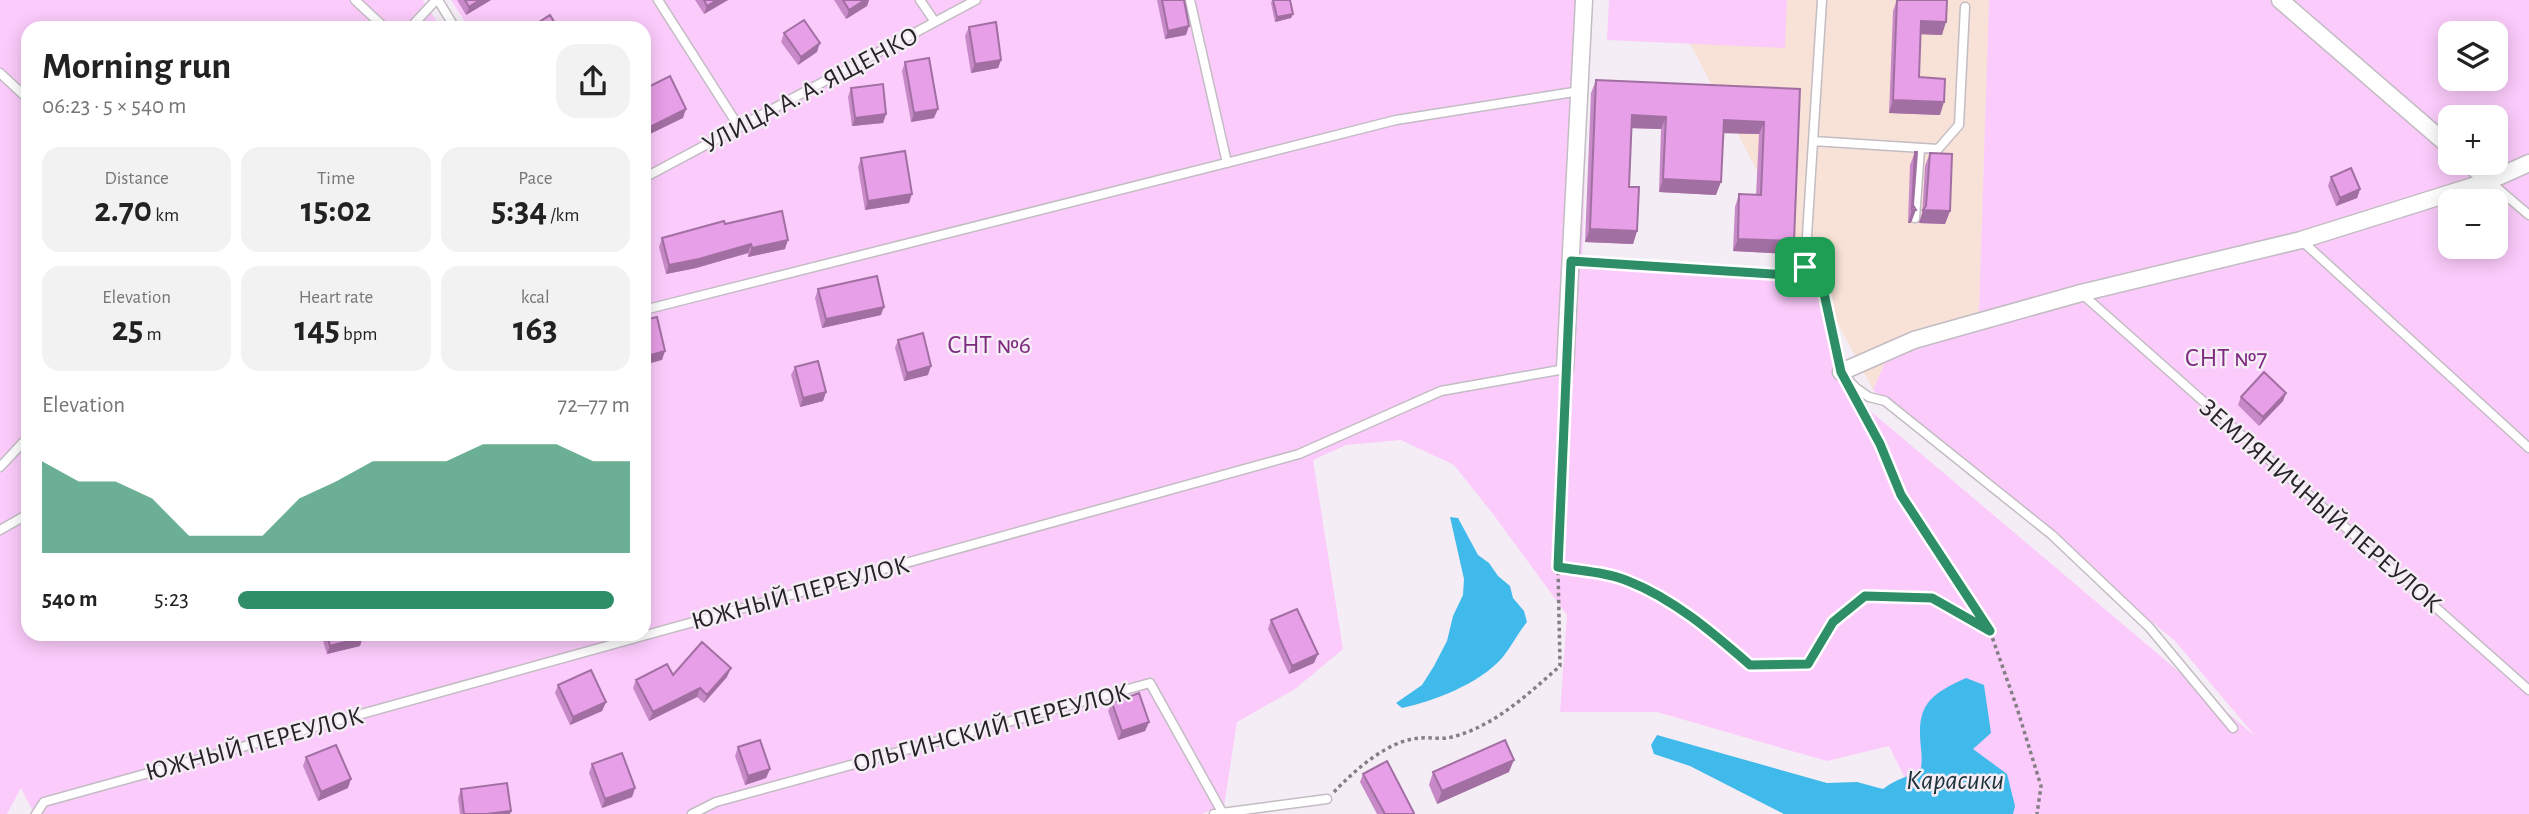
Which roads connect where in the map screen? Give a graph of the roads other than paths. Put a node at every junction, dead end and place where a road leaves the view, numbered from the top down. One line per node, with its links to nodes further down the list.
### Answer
1 (355, 0): 11 (lane)
2 (437, 0): 12 (lane); 13 (lane)
3 (658, 0): 18 (lane)
4 (920, 0): 14 (lane)
5 (976, 0): 14 (lane, УЛИЦА А. А. ЯЩЕНКО)
6 (1190, 0): 22 (lane)
7 (1584, 0): 16 (street)
8 (1822, 0): 20 (lane)
9 (2280, 0): 19 (street)
10 (1965, 7): 21 (lane)
11 (378, 21)
12 (417, 21)
13 (450, 21)
14 (935, 22): 18 (lane, УЛИЦА А. А. ЯЩЕНКО)
15 (0, 73): 17 (lane)
16 (1580, 91): 22 (lane); 30 (street)
17 (21, 92)
18 (739, 127): 24 (lane, УЛИЦА А. А. ЯЩЕНКО)
19 (2438, 137)
20 (1813, 141): 21 (lane); 31 (lane)
21 (1920, 149): 28 (lane)
22 (1227, 163): 33 (lane)
23 (2529, 163): 26 (street)
24 (651, 174)
25 (2482, 175): 26 (street)
26 (2489, 181): 27 (lane); 29 (street)
27 (2529, 215)
28 (1915, 218)
29 (2301, 240): 32 (street); 37 (lane)
30 (1571, 261): 31 (lane); 34 (street)
31 (1805, 267): 35 (lane)
32 (2081, 293): 35 (street); 43 (lane, ЗЕМЛЯНИЧНЫЙ ПЕРЕУЛОК)
33 (651, 308)
34 (1566, 369): 41 (lane, ЮЖНЫЙ ПЕРЕУЛОК)
35 (1841, 372): 44 (lane)
36 (21, 444): 38 (lane)
37 (2529, 448)
38 (0, 467)
39 (21, 518): 40 (lane)
40 (0, 530)
41 (651, 634)
42 (625, 641): 47 (lane, ЮЖНЫЙ ПЕРЕУЛОК)
43 (2529, 690)
44 (2233, 728)
45 (1326, 799): 46 (lane)
46 (1218, 813): 48 (lane, ОЛЬГИНСКИЙ ПЕРЕУЛОК)
47 (36, 814)
48 (692, 814)

